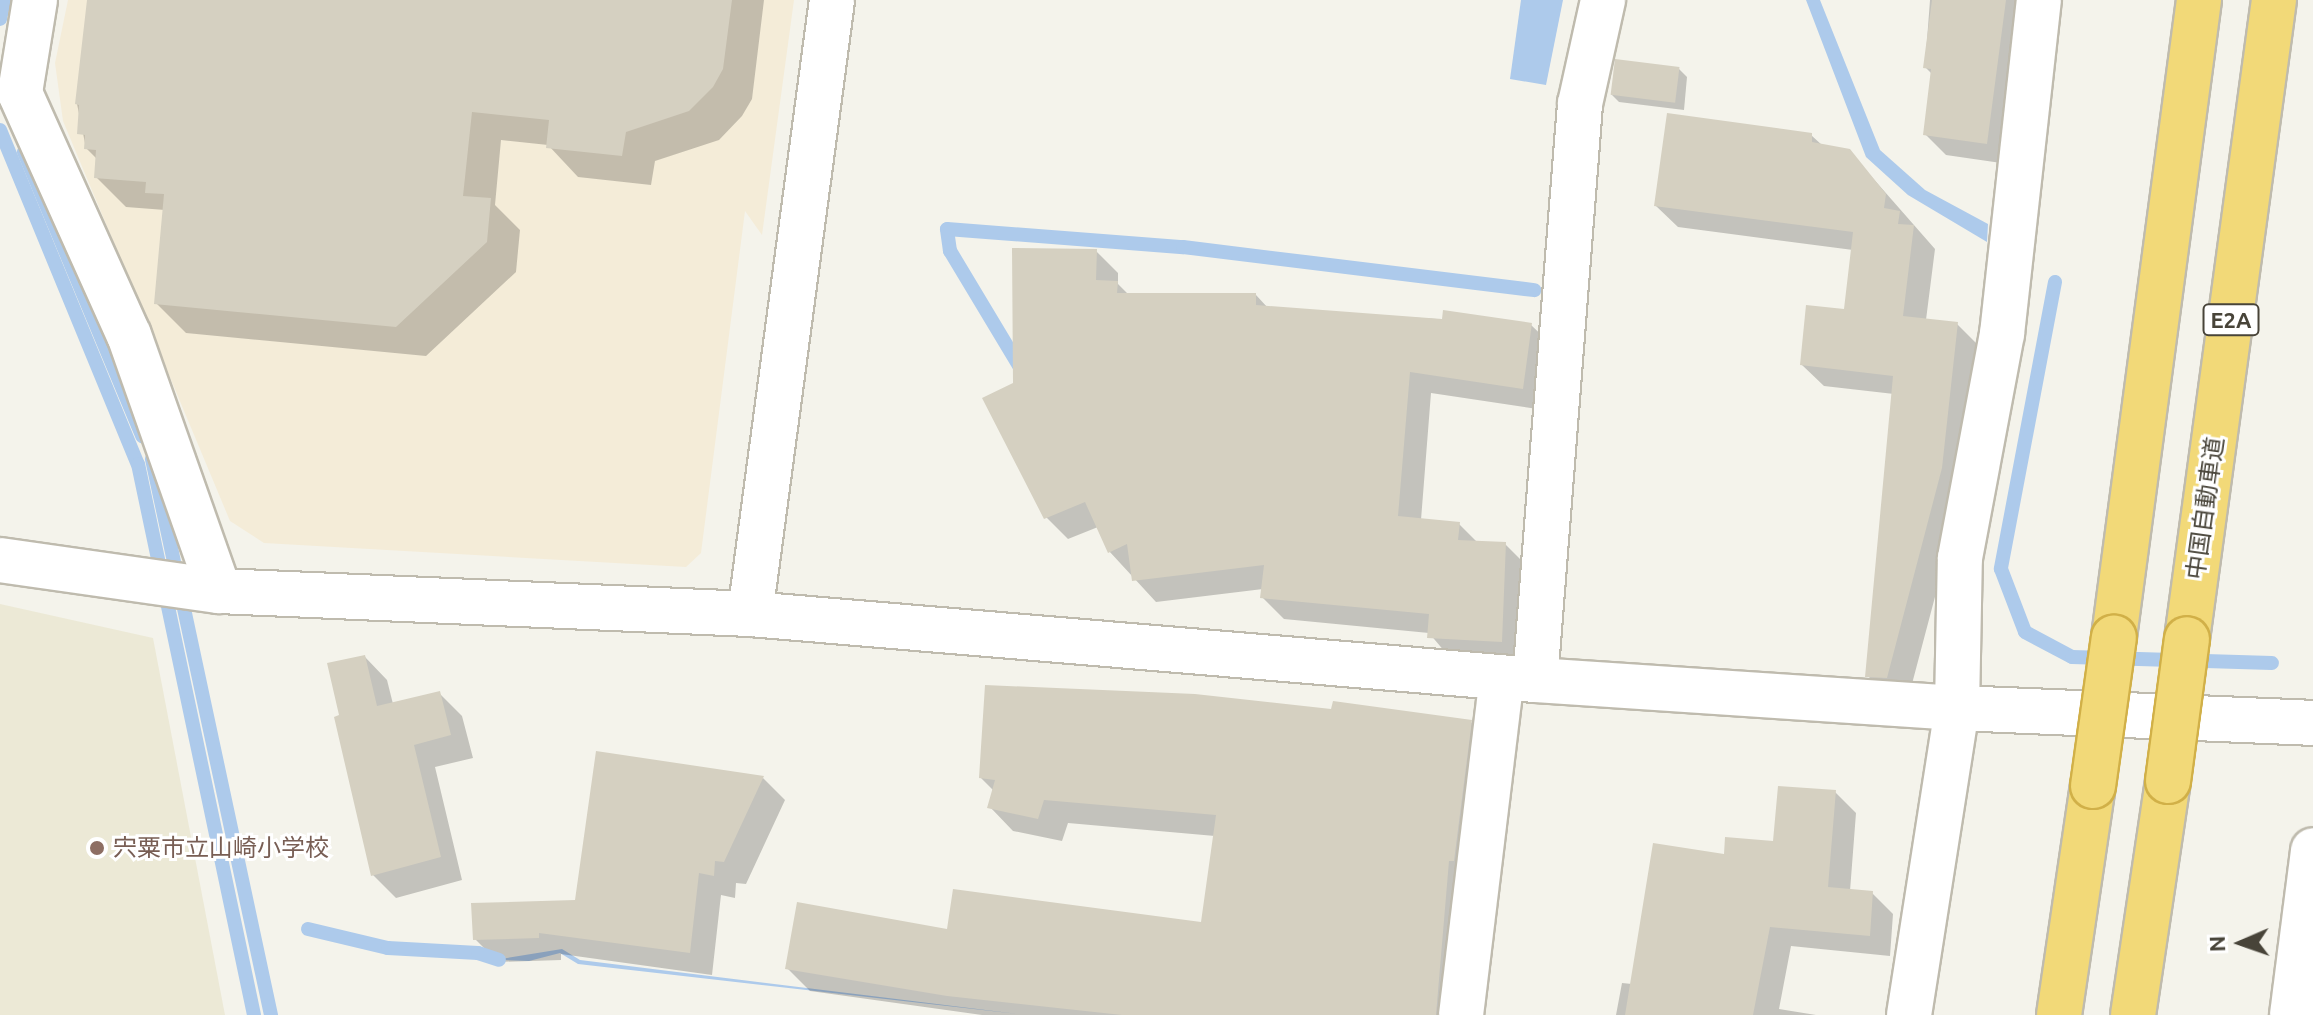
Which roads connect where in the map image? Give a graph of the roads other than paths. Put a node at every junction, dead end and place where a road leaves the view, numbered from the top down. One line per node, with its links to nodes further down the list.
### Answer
1 (35, 0): 8 (street)
2 (832, 0): 9 (street)
3 (1603, 0): 10 (street)
4 (2039, 0): 11 (street)
5 (2199, 0): 16 (highway, bridge)
6 (2274, 0): 17 (highway, 中国自動車道 / E2A, bridge)
7 (0, 560): 8 (street)
8 (219, 591): 9 (street)
9 (750, 614): 10 (street)
10 (1519, 679): 11 (street); 14 (street)
11 (1957, 708): 12 (street); 15 (street)
12 (2313, 723)
13 (2313, 850): 18 (street)
14 (1461, 1015)
15 (1909, 1015)
16 (2059, 1015)
17 (2133, 1015)
18 (2292, 1015)

